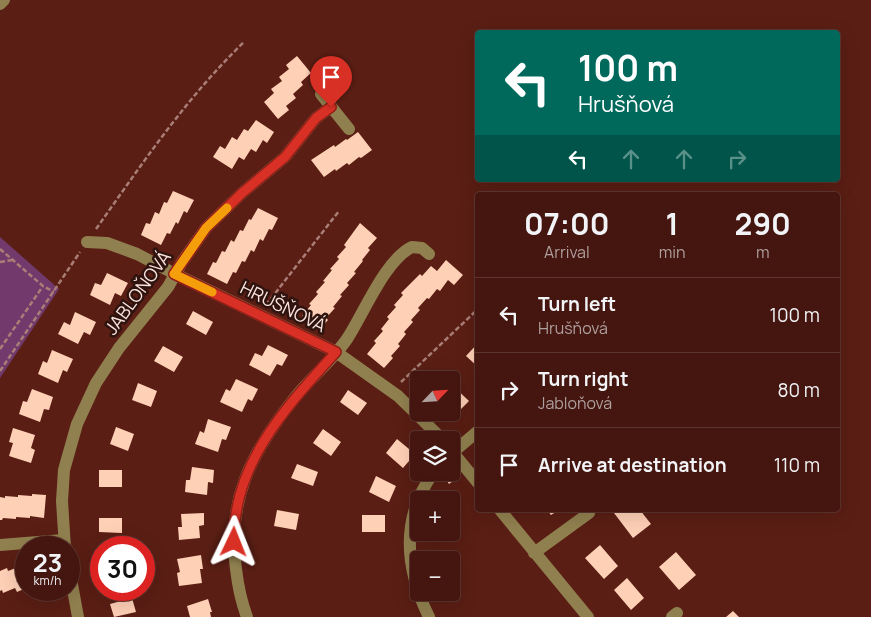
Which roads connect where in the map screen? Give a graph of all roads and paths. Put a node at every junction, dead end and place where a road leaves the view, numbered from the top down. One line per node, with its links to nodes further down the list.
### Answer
1 (4, 0): 2 (street)
2 (0, 4)
3 (244, 42): 8 (path)
4 (321, 94): 5 (street)
5 (331, 107): 6 (street); 13 (street, JABLOŇOVÁ)
6 (349, 129)
7 (339, 211): 17 (path)
8 (86, 242): 13 (street, HRUŠŇOVÁ); 15 (path)
9 (0, 249): 11 (path)
10 (429, 254): 19 (street)
11 (13, 260): 12 (path); 14 (path)
12 (0, 262)
13 (174, 274): 17 (street, HRUŠŇOVÁ); 30 (street, JABLOŇOVÁ)
14 (42, 286): 15 (path); 18 (path)
15 (54, 292): 20 (path)
16 (475, 312): 21 (path)
17 (258, 314): 19 (street, HRUŠŇOVÁ)
18 (0, 349)
19 (336, 352): 21 (street, HRUŠŇOVÁ); 36 (street)
20 (0, 372)
21 (392, 391): 22 (street, HRUŠŇOVÁ)
22 (434, 431)
23 (475, 433): 24 (street)
24 (460, 446)
25 (460, 462): 26 (street)
26 (475, 479)
27 (429, 481): 37 (street)
28 (502, 512): 33 (street)
29 (589, 513): 33 (street)
30 (64, 536)
31 (0, 545): 32 (street)
32 (15, 545)
33 (534, 553): 38 (street)
34 (75, 601): 35 (street)
35 (78, 617)
36 (247, 617)
37 (429, 617)
38 (588, 617)

